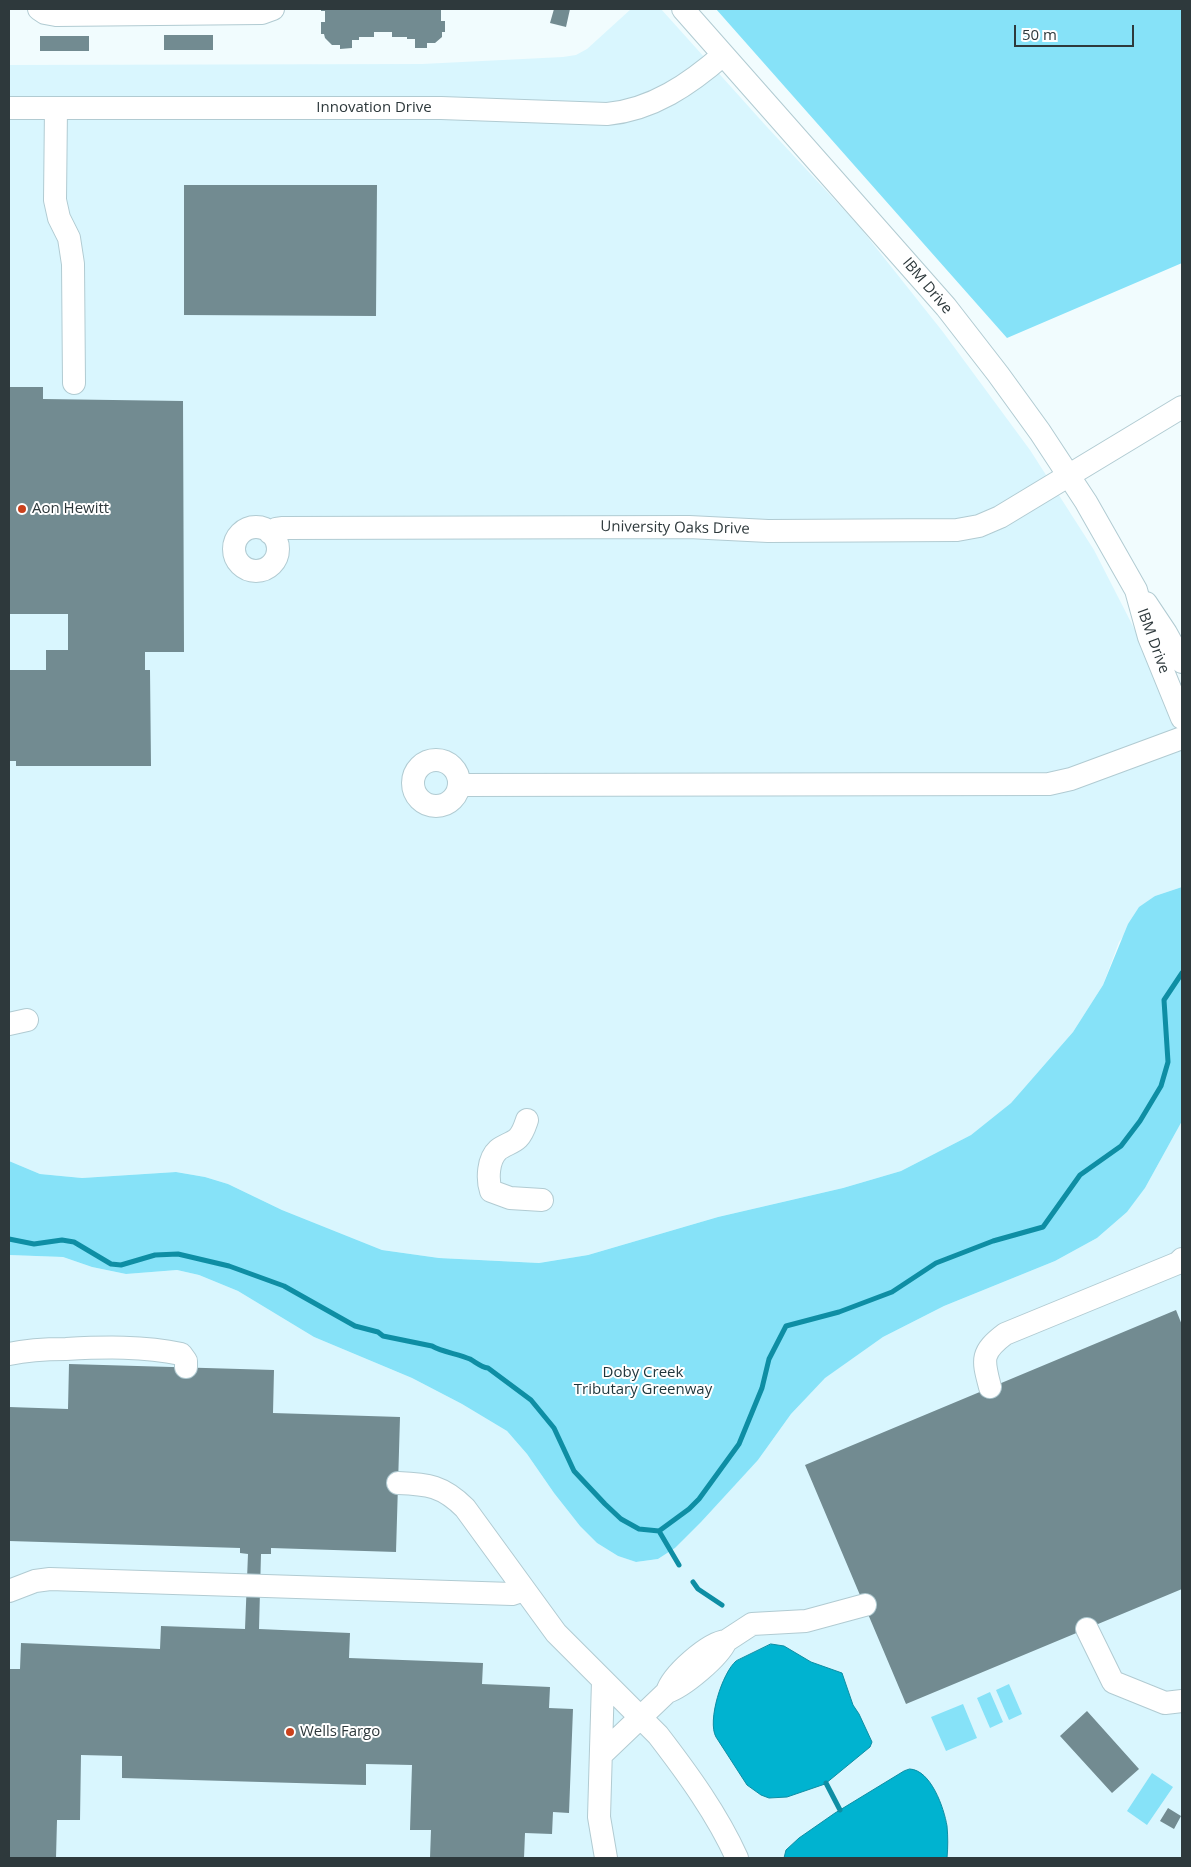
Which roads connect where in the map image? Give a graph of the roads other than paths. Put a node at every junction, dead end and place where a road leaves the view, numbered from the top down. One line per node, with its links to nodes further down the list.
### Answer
1 (39, 9): 2 (street)
2 (273, 9)
3 (683, 9): 4 (street, IBM Drive)
4 (723, 55): 6 (street, Innovation Drive); 9 (street, IBM Drive)
5 (9, 108): 6 (street, Innovation Drive)
6 (56, 108): 7 (street)
7 (74, 383)
8 (1182, 406): 9 (street, University Oaks Drive)
9 (1068, 476): 10 (street, University Oaks Drive); 11 (street, IBM Drive)
10 (270, 533)
11 (1136, 590): 12 (street, IBM Drive); 13 (street, IBM Drive)
12 (1182, 662)
13 (1182, 718)
14 (1182, 738): 15 (street)
15 (459, 785)
16 (527, 1120): 17 (street)
17 (542, 1200)
18 (1182, 1259): 21 (street)
19 (9, 1354): 20 (street)
20 (186, 1367)
21 (990, 1387)
22 (398, 1483): 23 (street)
23 (524, 1590): 24 (street); 27 (street)
24 (9, 1591)
25 (865, 1606): 29 (street)
26 (1087, 1629): 28 (street)
27 (603, 1681): 29 (street); 30 (street)
28 (1182, 1701)
29 (640, 1718): 30 (street); 32 (street)
30 (601, 1755): 31 (street)
31 (606, 1858)
32 (737, 1858)

